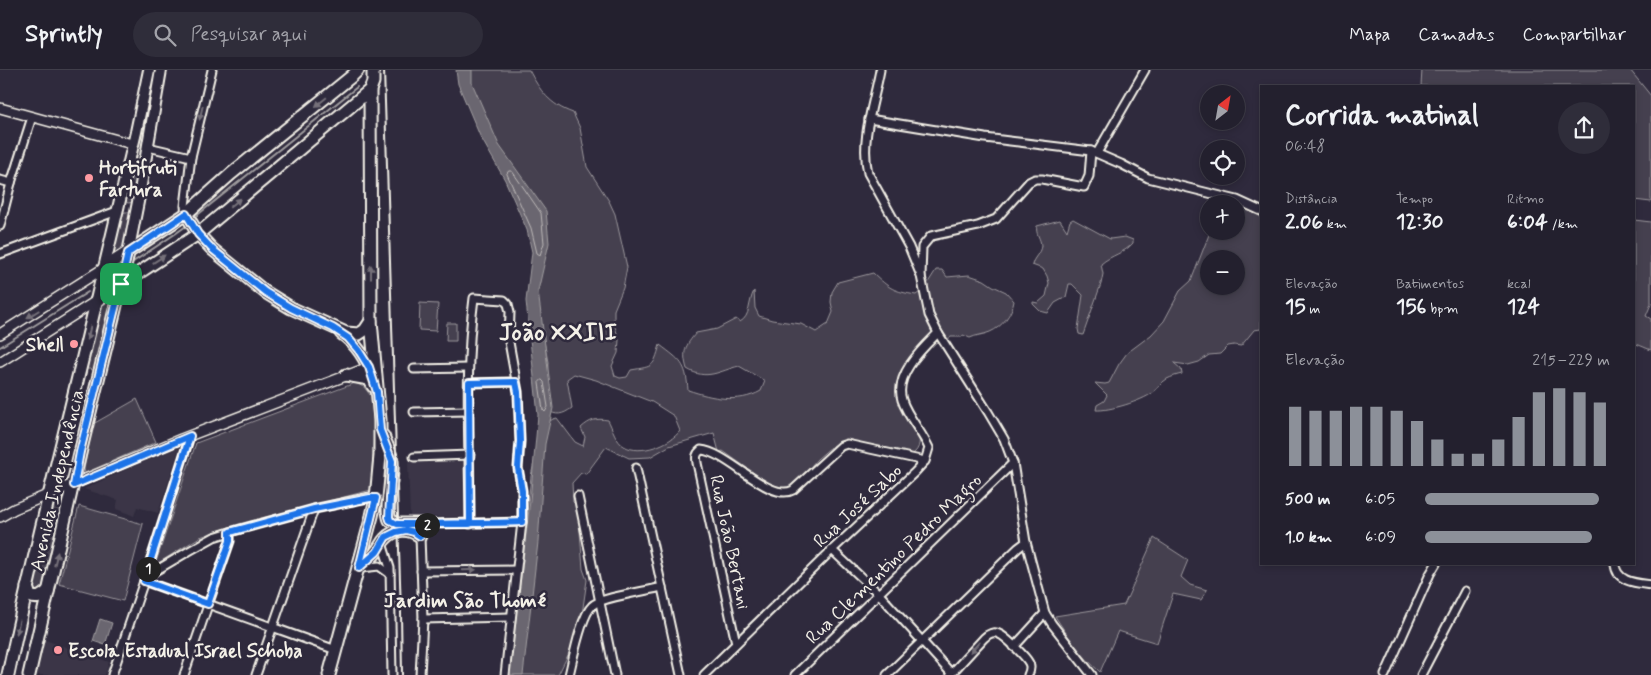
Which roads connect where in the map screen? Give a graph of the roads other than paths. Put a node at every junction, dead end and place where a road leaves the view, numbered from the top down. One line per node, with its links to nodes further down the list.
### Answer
1 (148, 70): 12 (main road, Avenida Independência)
2 (161, 70): 11 (main road, Avenida Independência)
3 (212, 70): 16 (street, one-way to 16)
4 (880, 70): 10 (street)
5 (1145, 70): 15 (street)
6 (355, 73): 7 (main road); 22 (main road, one-way to 22)
7 (372, 79): 28 (main road, one-way to 7); 35 (main road, one-way to 7)
8 (0, 108): 9 (street)
9 (32, 117): 13 (street); 18 (street)
10 (869, 118): 15 (street); 32 (street)
11 (151, 125): 12 (main road); 14 (main road, Avenida Independência)
12 (136, 132): 13 (main road, Avenida Independência)
13 (132, 144): 20 (main road, Avenida Independência)
14 (148, 147): 16 (street); 21 (main road, Avenida Independência)
15 (1094, 152): 24 (street); 32 (street)
16 (191, 157): 19 (street)
17 (0, 180): 18 (street)
18 (11, 183): 27 (street)
19 (186, 196): 22 (street); 26 (street)
20 (120, 200): 21 (main road); 23 (main road, Avenida Independência)
21 (138, 202): 25 (main road, Avenida Independência)
22 (198, 203): 26 (main road)
23 (118, 211): 25 (main road); 30 (street); 31 (main road, Avenida Independência)
24 (1260, 211)
25 (136, 214): 29 (main road, Avenida Independência)
26 (186, 214): 28 (main road); 29 (main road)
27 (0, 226)
28 (198, 234): 33 (main road, one-way to 28); 36 (main road)
29 (128, 253): 31 (main road); 33 (main road, Avenida Independência)
30 (0, 254)
31 (104, 268): 34 (main road, Avenida Independência); 37 (street, one-way to 37)
32 (921, 276): 38 (street)
33 (121, 284): 34 (main road); 49 (main road, Avenida Independência)
34 (96, 301): 40 (street); 44 (main road, Avenida Independência, one-way to 44)
35 (371, 321): 36 (main road); 43 (main road)
36 (333, 328): 39 (main road)
37 (0, 334)
38 (938, 334): 58 (street, Rua José Sabo); 59 (street)
39 (359, 351): 43 (main road); 45 (street)
40 (0, 362)
41 (468, 368): 42 (street); 46 (street); 47 (street)
42 (414, 369)
43 (373, 371): 45 (street); 48 (main road)
44 (80, 373): 49 (main road); 57 (main road, Avenida Independência)
45 (346, 375): 48 (main road); 53 (street)
46 (516, 382): 47 (street); 67 (street)
47 (469, 383): 50 (street)
48 (377, 392): 52 (main road)
49 (92, 402): 54 (main road, Avenida Independência)
50 (469, 411): 51 (street); 55 (street)
51 (414, 412)
52 (380, 430): 64 (main road); 68 (main road)
53 (190, 436): 61 (street); 81 (street)
54 (80, 452): 57 (main road); 61 (main road, Avenida Independência)
55 (470, 455): 56 (street); 69 (street)
56 (414, 457)
57 (58, 458): 62 (main road, Avenida Independência)
58 (925, 461): 74 (street, Rua José Sabo); 97 (street, Rua João Bertani)
59 (1013, 463): 72 (street); 87 (street, Rua Clementino Pedro Magro)
60 (636, 468): 84 (street)
61 (74, 485): 62 (street); 85 (main road, Avenida Independência, one-way to 61)
62 (48, 495): 66 (street); 83 (main road, Avenida Independência)
63 (578, 496): 88 (street)
64 (376, 498): 65 (street); 77 (main road)
65 (314, 509): 70 (street); 95 (street)
66 (0, 517)
67 (522, 522): 69 (street); 78 (street)
68 (428, 524): 69 (street); 71 (street)
69 (470, 524)
70 (230, 532): 81 (street); 89 (street)
71 (420, 536): 73 (main road); 79 (street)
72 (1026, 542): 91 (street); 96 (street)
73 (382, 543): 77 (main road); 80 (street)
74 (832, 550): 87 (street); 97 (street, Rua José Sabo)
75 (1435, 565): 118 (street)
76 (1615, 565): 82 (street)
77 (359, 568): 80 (street); 99 (main road)
78 (516, 570): 79 (street, one-way to 78); 93 (street)
79 (421, 571): 94 (street)
80 (390, 574): 107 (street)
81 (145, 579): 89 (street); 103 (street)
82 (1651, 586)
83 (27, 587): 85 (main road); 90 (main road, Avenida Independência)
84 (662, 588): 88 (street); 112 (street)
85 (48, 591): 92 (main road, Avenida Independência)
86 (1465, 591): 119 (street)
87 (880, 594): 96 (street); 114 (street, Rua Clementino Pedro Magro)
88 (599, 602): 110 (street); 111 (street)
89 (208, 604): 95 (street); 104 (street)
90 (22, 607): 92 (main road); 101 (main road, Avenida Independência, one-way to 101)
91 (1045, 612): 98 (street); 117 (street)
92 (43, 614): 102 (main road, Avenida Independência)
93 (511, 617): 94 (street); 109 (street)
94 (423, 619): 108 (street)
95 (272, 628): 99 (street); 105 (street)
96 (922, 641): 100 (street); 115 (street)
97 (736, 643): 113 (street, Rua José Sabo)
98 (1014, 647): 100 (street, one-way to 100); 116 (street)
99 (336, 650): 106 (main road)
100 (950, 674)
101 (8, 675)
102 (29, 675)
103 (112, 675)
104 (184, 675)
105 (256, 675)
106 (329, 675)
107 (392, 675)
108 (420, 675)
109 (505, 675)
110 (569, 675)
111 (615, 675)
112 (681, 675)
113 (704, 675)
114 (796, 675)
115 (887, 675)
116 (1028, 675)
117 (1092, 675)
118 (1385, 675)
119 (1421, 675)

